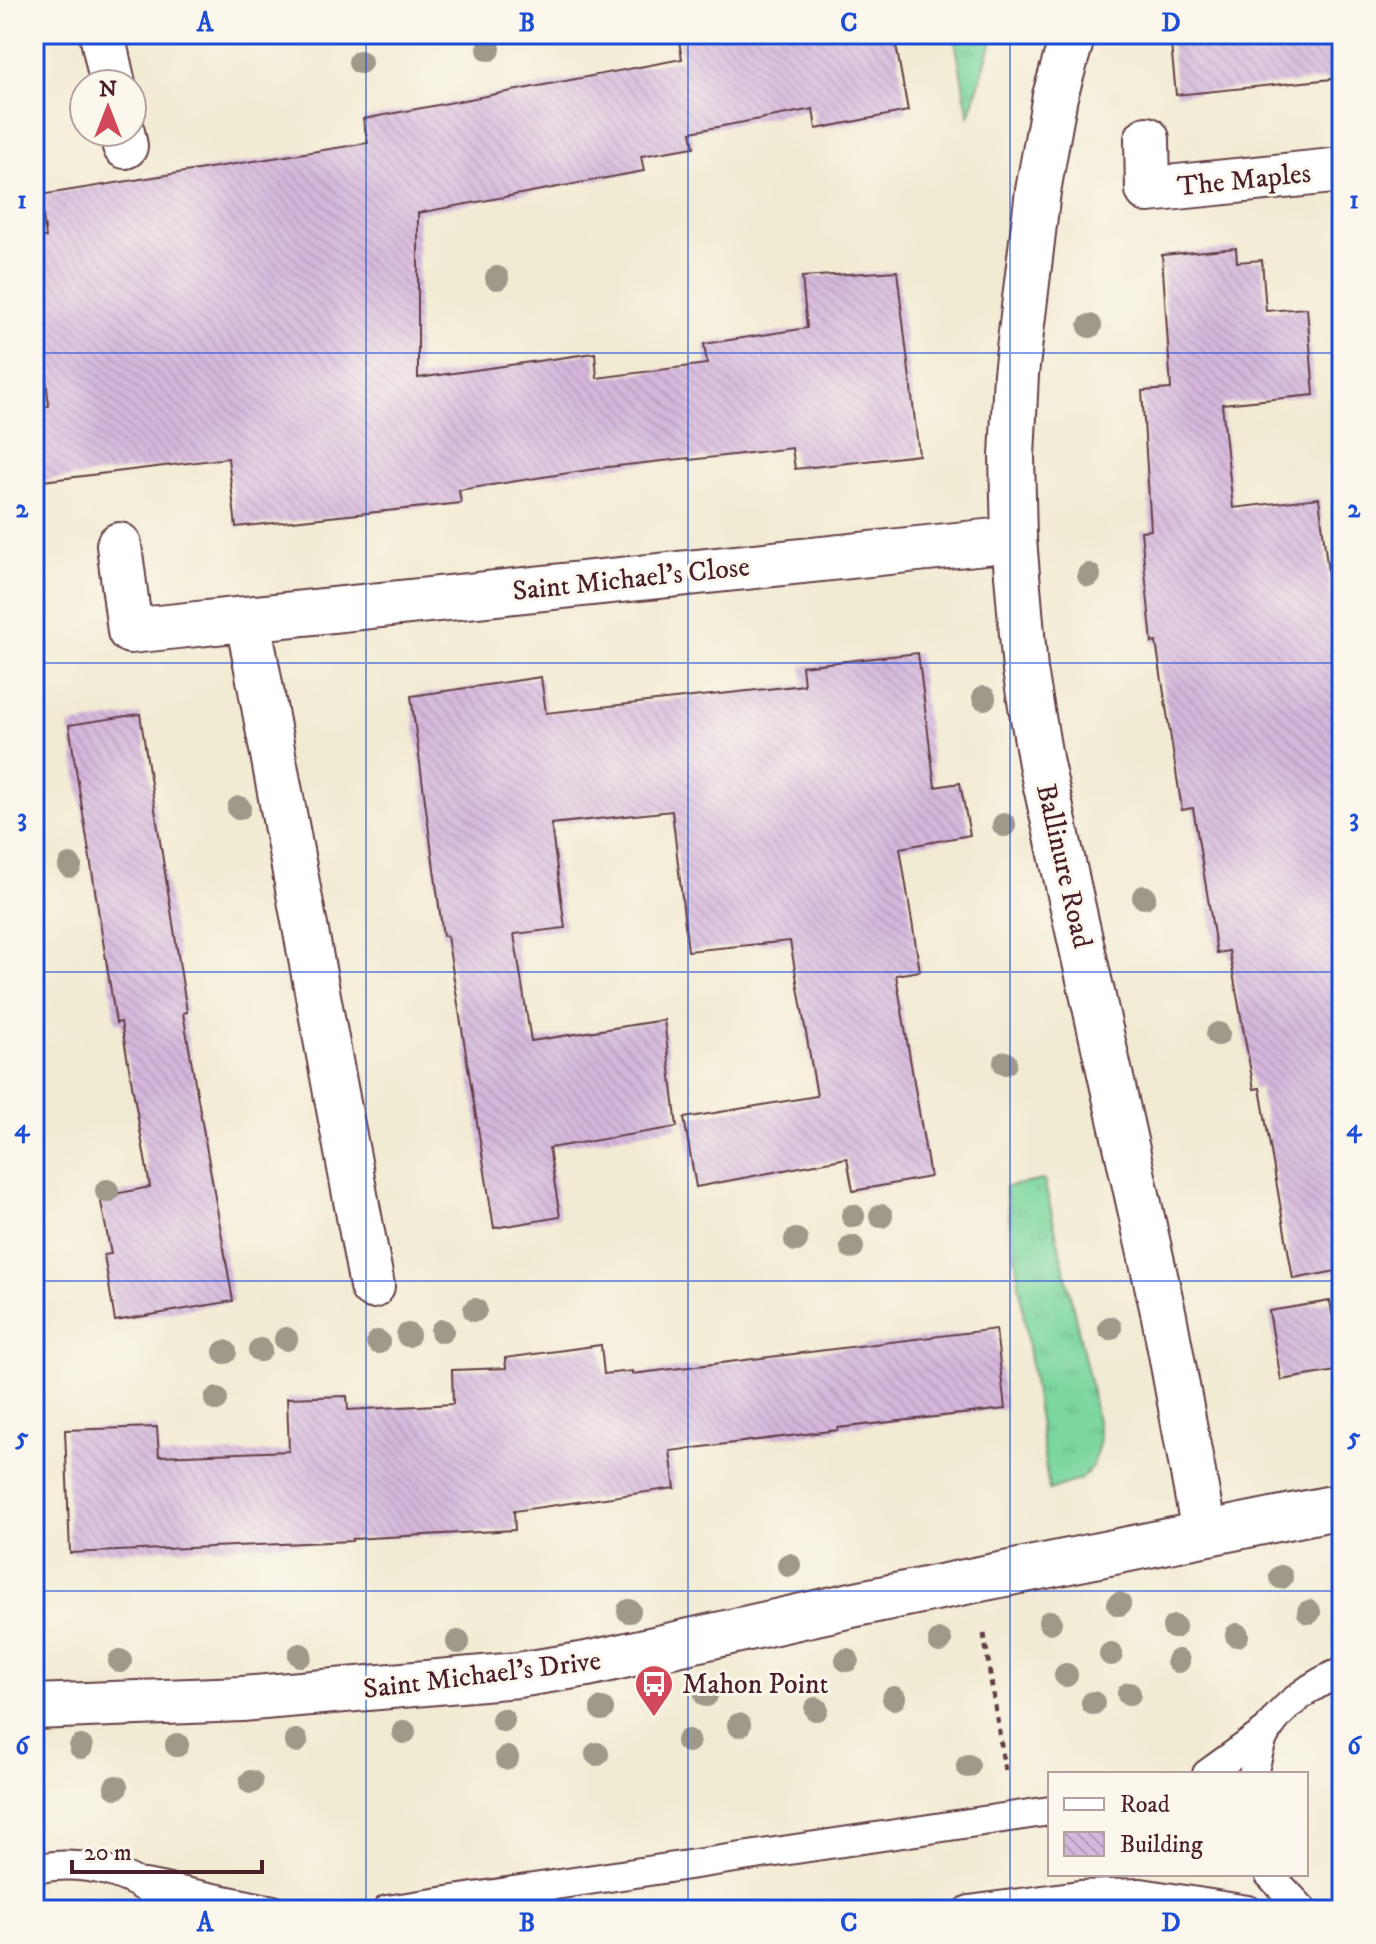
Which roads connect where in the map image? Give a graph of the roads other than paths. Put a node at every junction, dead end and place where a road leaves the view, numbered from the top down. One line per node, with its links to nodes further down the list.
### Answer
1 (102, 34): 3 (street)
2 (1073, 34): 6 (street, Ballinure Road)
3 (109, 68)
4 (1147, 139): 5 (street, The Maples)
5 (1342, 170)
6 (1014, 539): 8 (street, Saint Michael's Close); 11 (street, Ballinure Road)
7 (119, 545): 8 (street, Saint Michael's Close)
8 (248, 620): 9 (street)
9 (372, 1286)
10 (1342, 1506): 11 (street)
11 (1204, 1532): 13 (street, Saint Michael's Drive)
12 (1342, 1672): 14 (lane)
13 (34, 1707)
14 (1265, 1732): 15 (lane); 16 (lane)
15 (1210, 1772)
16 (1254, 1772)
17 (1048, 1811): 23 (lane)
18 (34, 1869): 20 (lane)
19 (1271, 1876): 26 (lane)
20 (137, 1883): 21 (lane); 22 (lane)
21 (170, 1910)
22 (273, 1910)
23 (387, 1910)
24 (969, 1910): 25 (lane)
25 (1248, 1910)
26 (1303, 1910)

